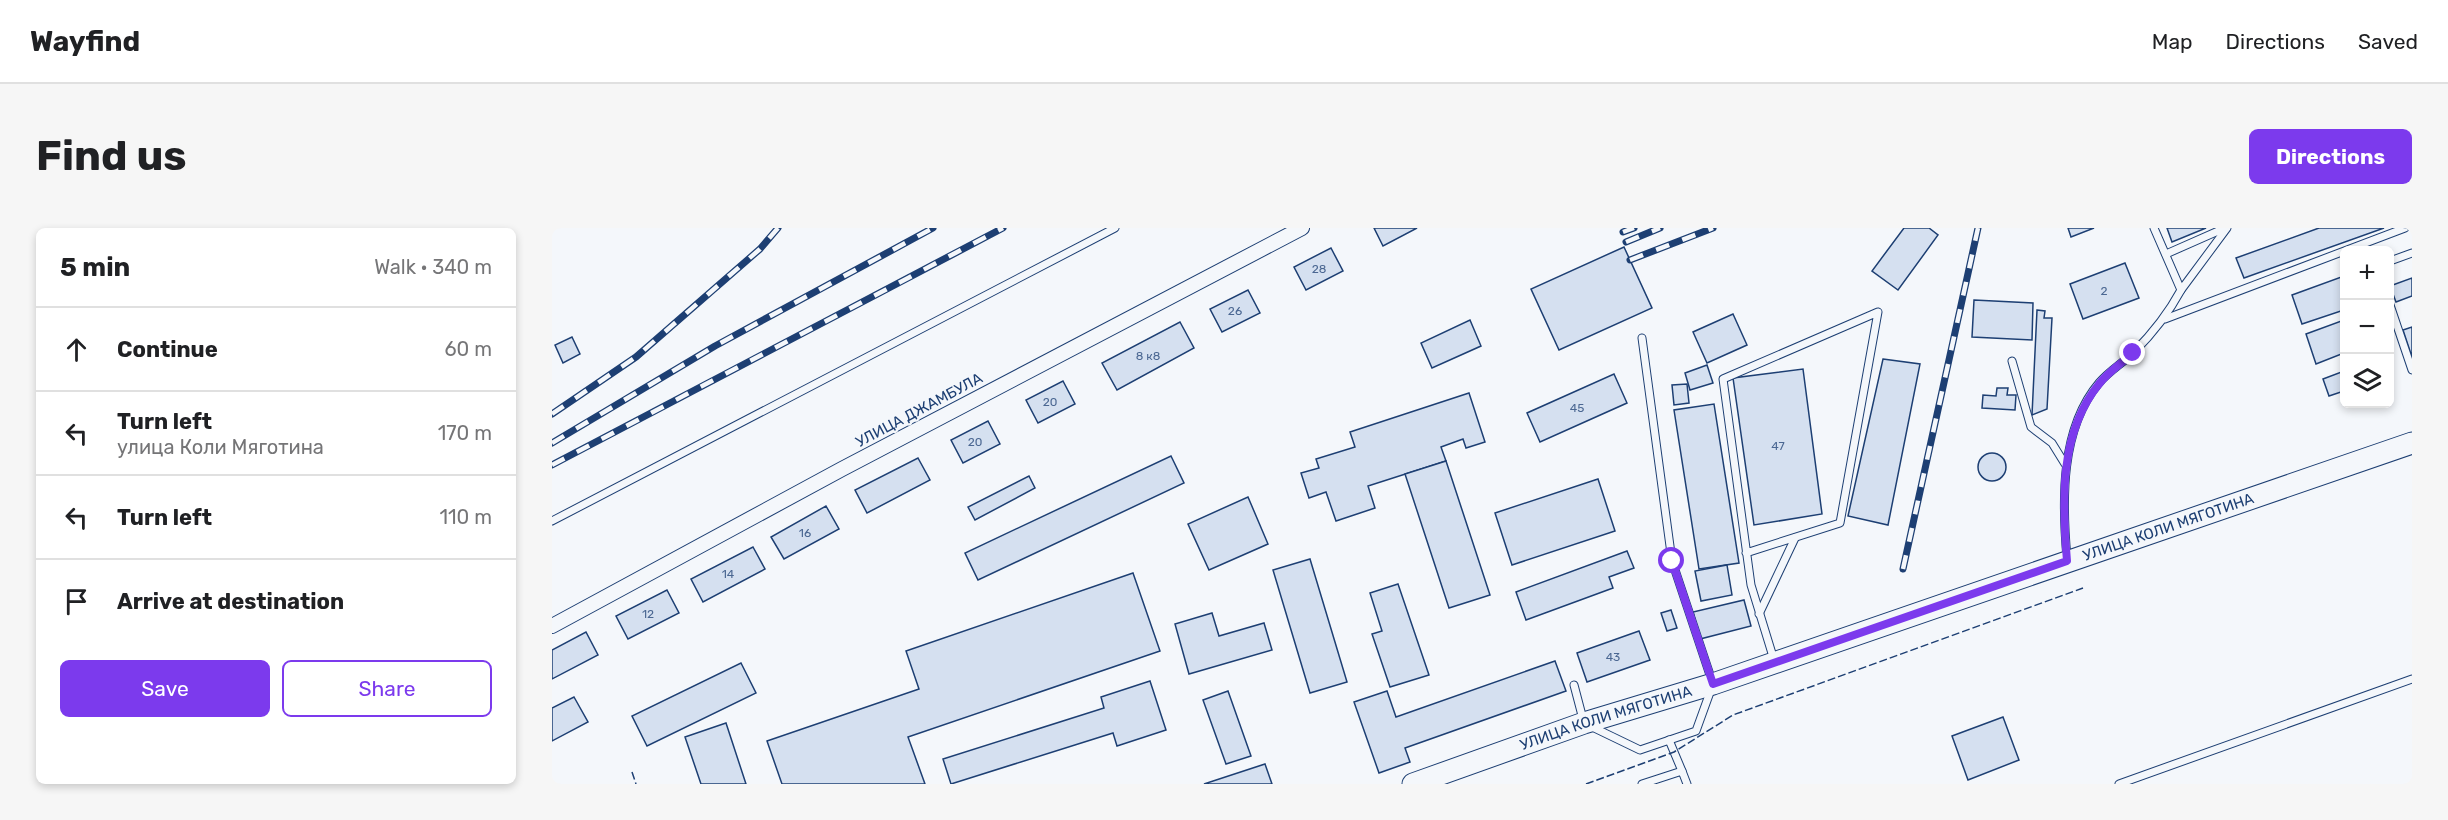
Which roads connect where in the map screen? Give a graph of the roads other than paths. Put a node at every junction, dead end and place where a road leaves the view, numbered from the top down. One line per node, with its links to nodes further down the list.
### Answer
1 (1115, 228): 20 (lane)
2 (1302, 228): 25 (street, УЛИЦА ДЖАМБУЛА)
3 (2154, 228): 10 (lane)
4 (2226, 228): 6 (lane); 12 (lane)
5 (2405, 228): 7 (lane)
6 (2213, 230): 10 (lane)
7 (2357, 246)
8 (2340, 253): 14 (lane)
9 (2412, 253): 11 (lane)
10 (2166, 254): 12 (lane)
11 (2394, 260)
12 (2181, 291): 14 (lane)
13 (2394, 317): 17 (lane)
14 (2165, 319): 19 (lane)
15 (1642, 338): 28 (lane)
16 (2012, 361): 19 (lane)
17 (2412, 370)
18 (2412, 443): 23 (main road, УЛИЦА КОЛИ МЯГОТИНА)
19 (2065, 464): 23 (lane)
20 (552, 521)
21 (1795, 538): 22 (lane); 22 (lane); 24 (lane)
22 (1746, 553): 24 (lane)
23 (2067, 561): 26 (main road, УЛИЦА КОЛИ МЯГОТИНА)
24 (1759, 614): 26 (lane)
25 (552, 626)
26 (1774, 663): 28 (main road, УЛИЦА КОЛИ МЯГОТИНА)
27 (2412, 679): 36 (lane)
28 (1713, 684): 30 (main road, УЛИЦА КОЛИ МЯГОТИНА); 31 (lane)
29 (1574, 686): 30 (lane)
30 (1584, 723): 31 (lane); 33 (main road, УЛИЦА КОЛИ МЯГОТИНА)
31 (1669, 740): 32 (lane)
32 (1682, 771): 34 (lane); 35 (lane)
33 (1413, 784)
34 (1642, 784)
35 (1687, 784)
36 (2119, 784)

